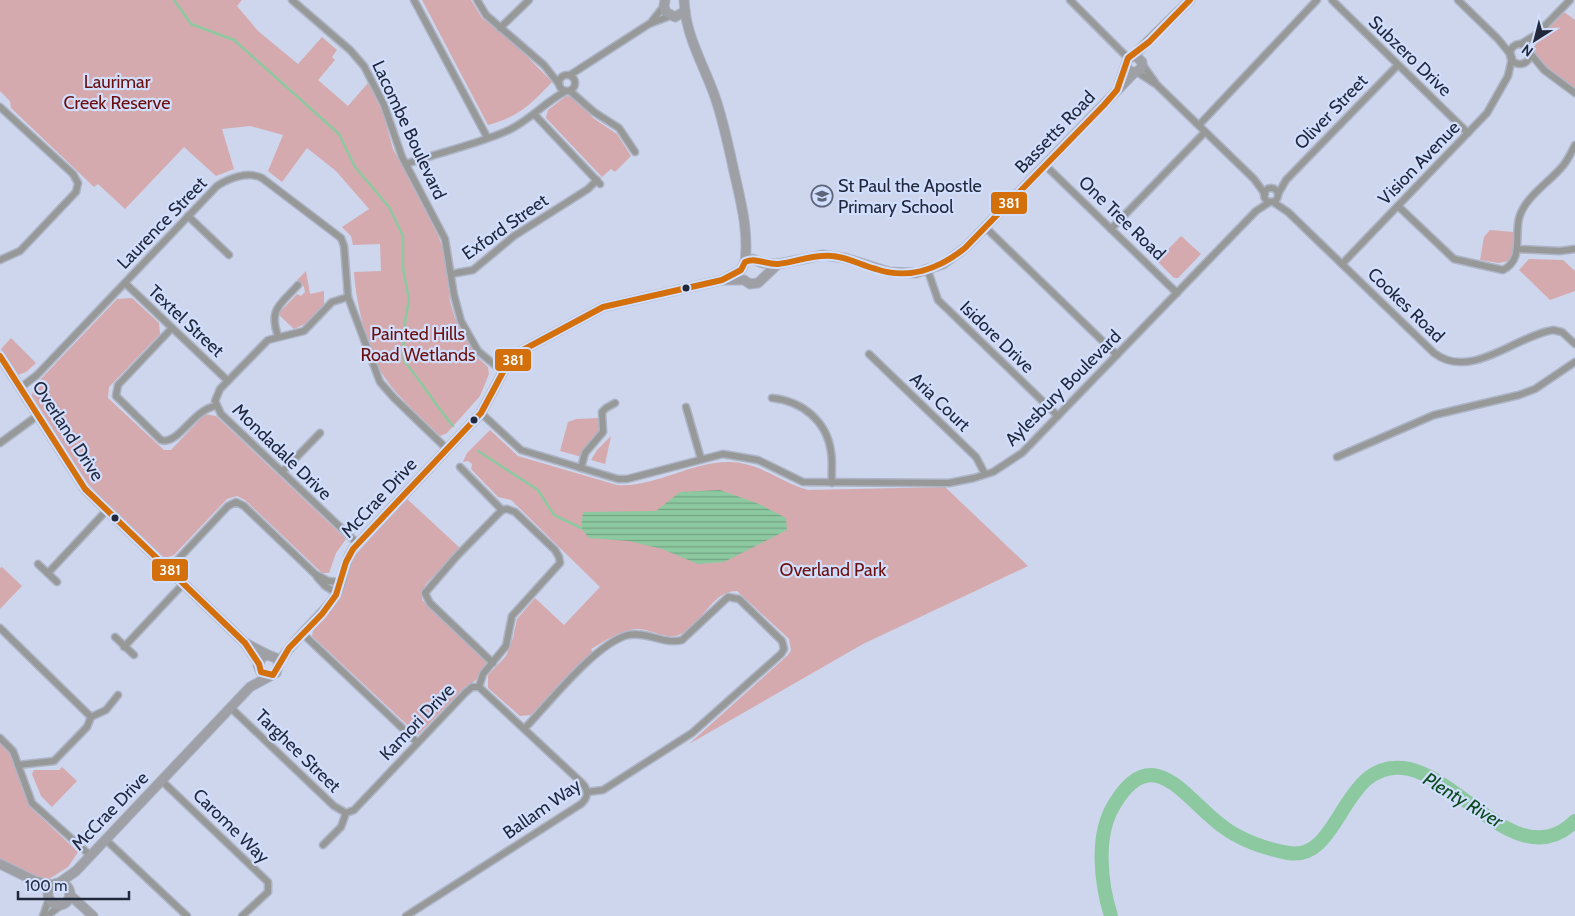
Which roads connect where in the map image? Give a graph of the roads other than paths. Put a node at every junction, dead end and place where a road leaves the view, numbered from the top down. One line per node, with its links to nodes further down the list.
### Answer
1 (292, 0): 45 (street, Lacombe Boulevard)
2 (414, 0): 42 (street)
3 (476, 0): 16 (street)
4 (529, 0): 16 (street)
5 (684, 0): 13 (street)
6 (1070, 0): 25 (street, Cookes Road)
7 (1190, 0): 25 (street, Bassetts Road)
8 (1317, 0): 39 (street)
9 (1332, 0): 26 (street, Subzero Drive)
10 (1458, 0): 19 (street)
11 (1570, 0): 18 (street)
12 (665, 2): 14 (street); 15 (street)
13 (685, 11): 14 (street); 17 (street)
14 (672, 16): 15 (street); 17 (street)
15 (649, 24): 27 (street)
16 (500, 28): 24 (street)
17 (688, 32): 57 (street)
18 (1537, 34): 20 (street); 21 (street, Vision Avenue)
19 (1498, 39): 20 (street); 22 (street)
20 (1519, 45): 21 (street); 22 (street, Vision Avenue)
21 (1530, 52): 23 (street, Vision Avenue); 28 (street)
22 (1511, 57): 23 (street); 30 (street, Vision Avenue)
23 (1524, 63): 28 (street); 30 (street, Vision Avenue)
24 (544, 65): 29 (street); 32 (street)
25 (1135, 65): 39 (street, Cookes Road); 46 (street, Bassetts Road)
26 (1398, 65): 41 (street, Subzero Drive); 48 (street, Oliver Street)
27 (586, 66): 29 (street); 31 (street)
28 (1544, 70): 34 (street)
29 (566, 75): 31 (street); 32 (street)
30 (1508, 76): 41 (street, Vision Avenue)
31 (576, 83): 33 (street); 36 (street)
32 (559, 84): 33 (street); 35 (street)
33 (568, 91): 35 (street); 36 (street)
34 (1575, 93)
35 (550, 99): 38 (street)
36 (586, 103): 44 (street)
37 (0, 107): 61 (street)
38 (534, 114): 42 (street); 67 (street, Exford Street)
39 (1199, 125): 40 (street, Cookes Road)
40 (1205, 132): 47 (street, Cookes Road); 56 (street)
41 (1468, 133): 52 (street, Vision Avenue)
42 (487, 137): 45 (street)
43 (1575, 145): 58 (street)
44 (635, 152)
45 (406, 164): 67 (street, Lacombe Boulevard)
46 (1045, 165): 55 (street, Bassetts Road); 56 (street, One Tree Road)
47 (1254, 179): 49 (street, Cookes Road); 51 (street, Cookes Road)
48 (1286, 180): 49 (street, Oliver Street); 50 (street, Oliver Street)
49 (1272, 189): 50 (street, Cookes Road); 51 (street, Oliver Street)
50 (1278, 195): 51 (street, Oliver Street); 53 (street, Cookes Road)
51 (1268, 199): 53 (street, Cookes Road); 73 (street, Aylesbury Boulevard)
52 (1398, 206): 58 (street); 64 (street, Vision Avenue)
53 (1288, 212): 64 (street, Cookes Road)
54 (188, 216): 60 (street); 71 (street, Laurence Street); 74 (street, Laurence Street)
55 (985, 227): 66 (street, Bassetts Road); 79 (street)
56 (1111, 229): 73 (street, One Tree Road)
57 (747, 241): 62 (street); 65 (street)
58 (1517, 249): 59 (street)
59 (1575, 249)
60 (229, 255)
61 (0, 260)
62 (759, 261): 63 (street, Bassetts Road); 65 (street, Bassetts Road); 68 (street)
63 (778, 264): 66 (street, Bassetts Road); 68 (street)
64 (1342, 264): 77 (street, Cookes Road)
65 (743, 266): 69 (street, Bassetts Road); 70 (street)
66 (928, 271): 91 (street, Isidore Drive)
67 (451, 274): 82 (street, Lacombe Boulevard)
68 (765, 276): 70 (street, Bassetts Road)
69 (722, 280): 70 (street, Bassetts Road); 82 (street, Bassetts Road)
70 (744, 280)
71 (124, 283): 75 (street, Textel Street); 84 (street, Laurence Street)
72 (298, 285): 76 (street)
73 (1177, 293): 79 (street, Aylesbury Boulevard)
74 (348, 297): 76 (street, Mondadale Drive); 94 (street, Laurence Street)
75 (172, 328): 83 (street, Textel Street); 87 (street)
76 (278, 336): 83 (street, Mondadale Drive)
77 (1575, 344)
78 (869, 354): 100 (street, Aria Court)
79 (1117, 354): 91 (street, Aylesbury Boulevard)
80 (0, 356): 84 (street, Overland Drive)
81 (1575, 362): 95 (street)
82 (503, 372): 89 (street, Bassetts Road)
83 (228, 381): 87 (street, Mondadale Drive)
84 (20, 388): 90 (street, Overland Drive)
85 (772, 398): 101 (street)
86 (615, 403): 98 (street)
87 (216, 406): 99 (street, Mondadale Drive)
88 (686, 407): 96 (street)
89 (481, 412): 94 (street, Bassetts Road); 98 (street, Aylesbury Boulevard)
90 (37, 416): 93 (street); 103 (street, Overland Drive)
91 (1058, 416): 100 (street, Aylesbury Boulevard)
92 (320, 433): 99 (street)
93 (0, 443)
94 (448, 449): 104 (street, McCrae Drive)
95 (1337, 457)
96 (700, 458): 98 (street, Aylesbury Boulevard); 101 (street, Aylesbury Boulevard)
97 (460, 467): 102 (street, Kamori Drive)
98 (581, 468)
99 (282, 472): 104 (street, Mondadale Drive)
100 (985, 474): 101 (street, Aylesbury Boulevard)
101 (832, 483)
102 (502, 510): 122 (street, Kamori Drive); 122 (street)
103 (106, 511): 106 (street, Overland Drive); 107 (street)
104 (358, 544): 110 (street, McCrae Drive)
105 (38, 564): 107 (street)
106 (168, 570): 108 (street); 111 (street, Overland Drive)
107 (48, 573): 109 (street)
108 (315, 574): 110 (street); 112 (street)
109 (57, 582)
110 (340, 582): 112 (street, McCrae Drive)
111 (183, 584): 116 (street, Overland Drive); 118 (street)
112 (337, 593): 114 (street, McCrae Drive)
113 (0, 628): 129 (street)
114 (302, 633): 117 (street, McCrae Drive); 132 (street)
115 (115, 637): 118 (street)
116 (245, 643): 120 (street, Overland Drive); 123 (street, Overland Drive)
117 (290, 645): 120 (street, McCrae Drive); 121 (street, McCrae Drive)
118 (124, 646): 119 (street)
119 (134, 655)
120 (269, 655): 121 (street); 123 (street)
121 (279, 662): 124 (street)
122 (493, 663): 126 (street, Kamori Drive)
123 (258, 664): 124 (street); 125 (street, McCrae Drive)
124 (269, 676): 125 (street, McCrae Drive)
125 (250, 687): 128 (street, McCrae Drive)
126 (479, 687): 130 (street); 132 (street, Kamori Drive)
127 (118, 695): 129 (street)
128 (231, 708): 134 (street, McCrae Drive); 136 (street, Targhee Street)
129 (91, 717): 133 (street)
130 (525, 728): 135 (street); 135 (street, Ballam Way)
131 (0, 738): 133 (street)
132 (417, 742): 136 (street, Kamori Drive)
133 (18, 765): 139 (street)
134 (162, 781): 137 (street, McCrae Drive); 149 (street, Carome Way)
135 (587, 792): 150 (street, Ballam Way)
136 (346, 813): 138 (street, Kamori Drive)
137 (106, 840): 139 (street, McCrae Drive); 148 (street)
138 (323, 845)
139 (91, 856): 141 (street, McCrae Drive)
140 (0, 864): 142 (street)
141 (76, 871): 143 (street, McCrae Drive); 145 (street, McCrae Drive)
142 (35, 881): 143 (street); 144 (street)
143 (56, 884): 144 (street); 145 (street)
144 (48, 896): 145 (street); 147 (street)
145 (67, 899): 146 (street); 147 (street)
146 (90, 914)
147 (45, 916)
148 (187, 916)
149 (242, 916)
150 (406, 916)

